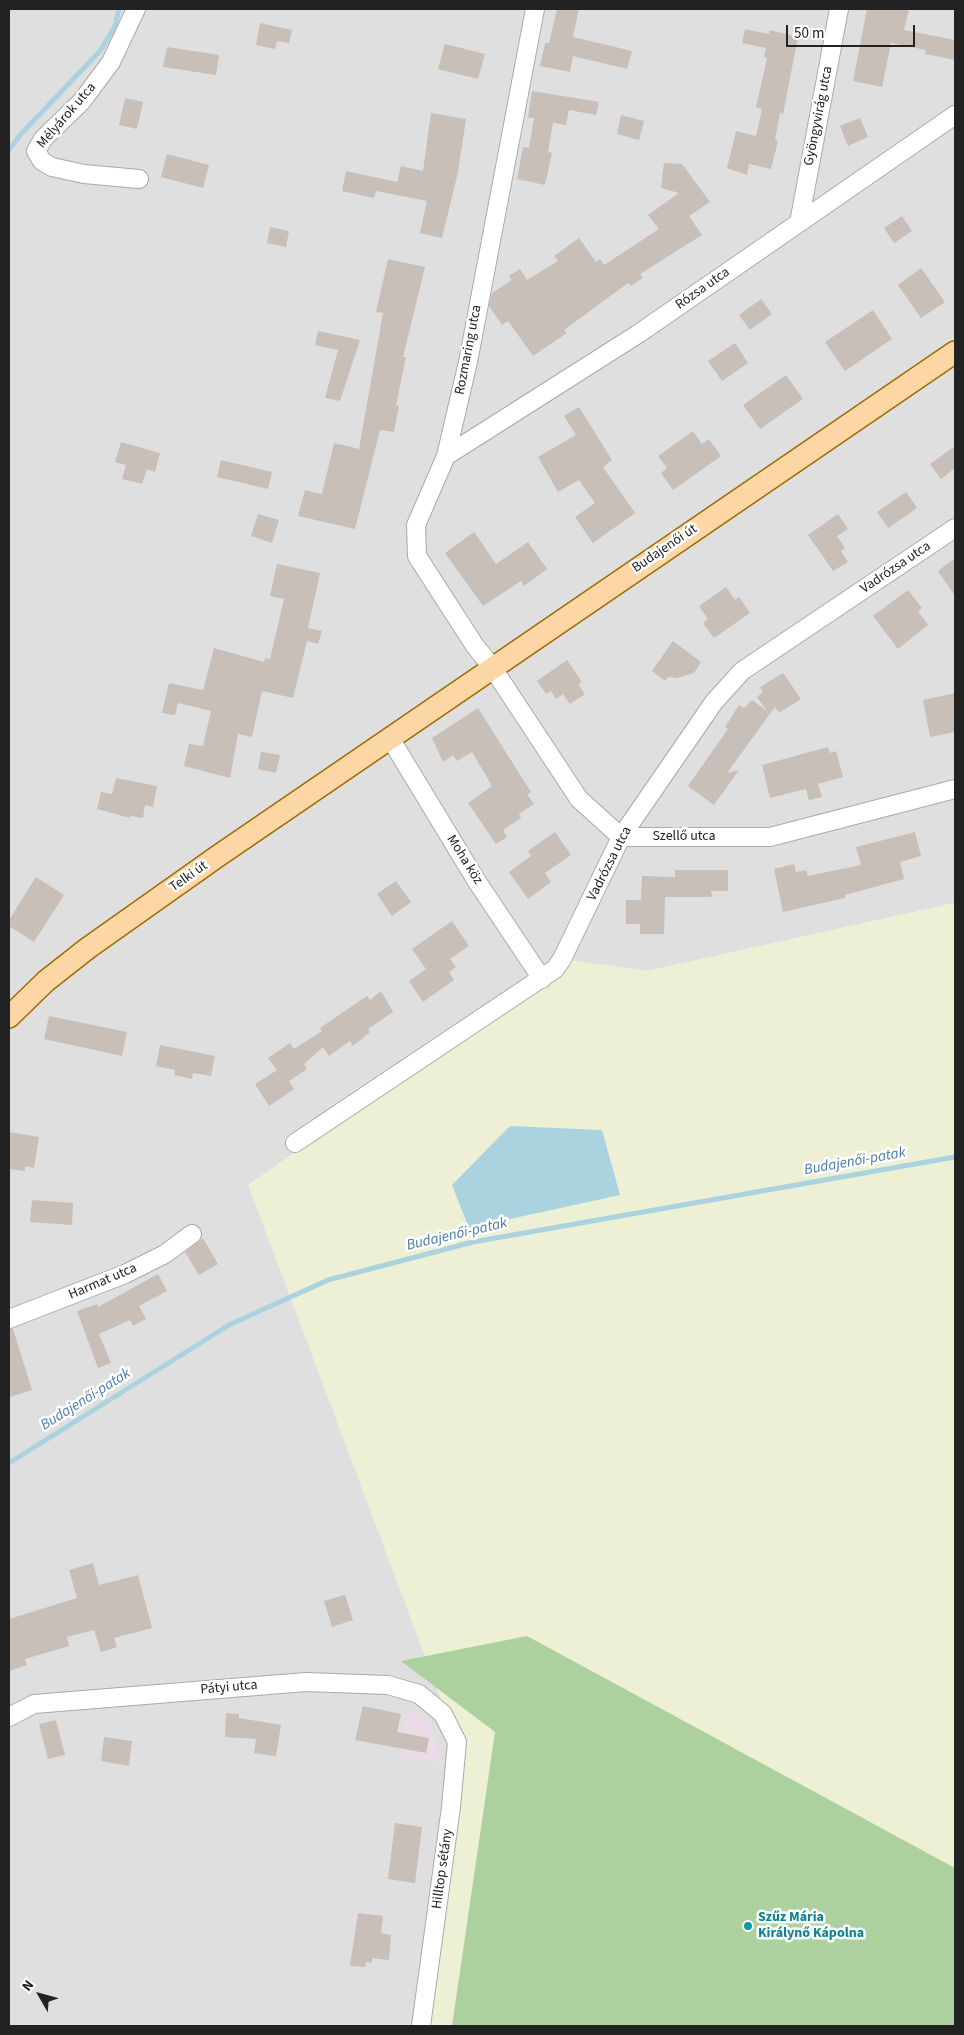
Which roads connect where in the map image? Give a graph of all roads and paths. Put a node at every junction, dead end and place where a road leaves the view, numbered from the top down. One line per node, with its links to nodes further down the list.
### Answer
1 (136, 9): 5 (street, Mélyárok utca)
2 (535, 9): 8 (street, Rozmaring utca)
3 (840, 9): 6 (street, Gyöngyvirág utca)
4 (955, 116): 6 (street, Rózsa utca)
5 (139, 179)
6 (799, 223): 8 (street, Rózsa utca)
7 (955, 352): 10 (main road, Budajenői út)
8 (446, 456): 10 (street, Rozmaring utca)
9 (955, 528): 13 (street, Vadrózsa utca)
10 (492, 667): 11 (main road, Budajenői út); 13 (street)
11 (384, 743): 14 (street, Moha köz); 15 (main road, Telki út)
12 (955, 789): 13 (street, Szellő utca)
13 (621, 837): 14 (street, Vadrózsa utca)
14 (542, 979): 16 (street, Vadrózsa utca)
15 (9, 1017)
16 (295, 1143)
17 (192, 1234): 18 (street, Harmat utca)
18 (9, 1319)
19 (443, 1714): 20 (street, Pátyi utca); 21 (street, Hilltop sétány)
20 (9, 1717)
21 (421, 2026)

